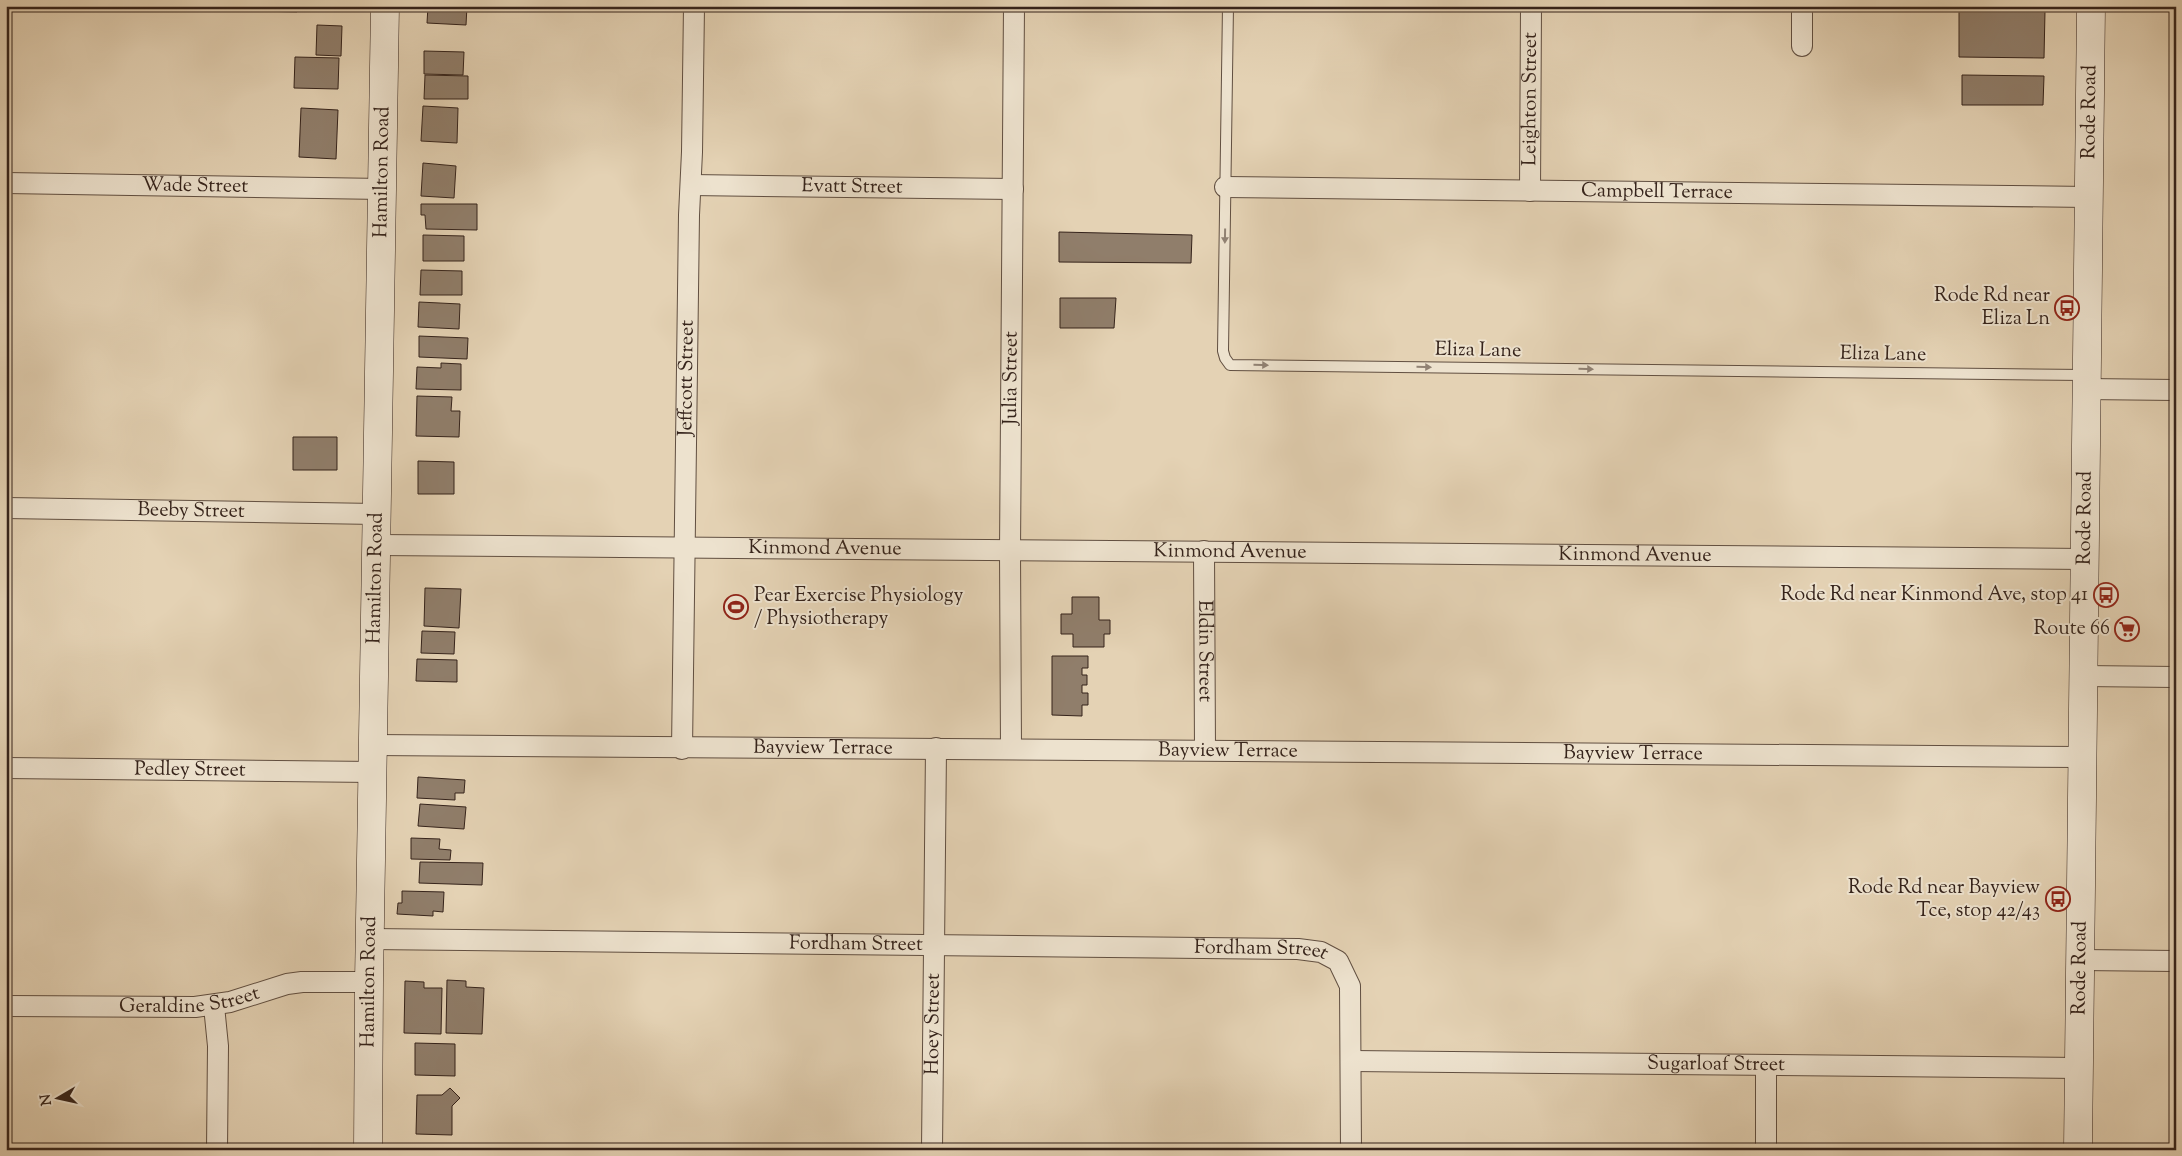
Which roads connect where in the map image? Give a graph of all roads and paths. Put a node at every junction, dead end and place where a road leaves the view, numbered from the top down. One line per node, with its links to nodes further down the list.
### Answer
1 (384, 6): 12 (main road, Hamilton Road)
2 (694, 6): 10 (street, Jeffcott Street)
3 (1014, 6): 13 (street, Julia Street)
4 (1228, 6): 11 (lane, Eliza Lane)
5 (1531, 6): 14 (street, Leighton Street)
6 (1802, 6): 8 (street)
7 (2091, 6): 15 (main road, Rode Road)
8 (1802, 46)
9 (6, 183): 12 (street, Wade Street)
10 (691, 185): 13 (street, Evatt Street); 21 (street, Jeffcott Street)
11 (1225, 187): 14 (street, Campbell Terrace); 16 (lane, Eliza Lane, one-way to 16)
12 (383, 189): 19 (main road, Hamilton Road)
13 (1013, 189): 22 (street, Julia Street)
14 (1530, 191): 15 (street, Campbell Terrace)
15 (2088, 197): 16 (main road, Rode Road)
16 (2086, 382): 17 (street); 24 (main road, Rode Road)
17 (2176, 390)
18 (6, 508): 19 (street, Beeby Street)
19 (376, 514): 20 (main road, Hamilton Road)
20 (376, 545): 21 (street, Kinmond Avenue); 27 (main road, Hamilton Road)
21 (685, 548): 22 (street, Kinmond Avenue); 29 (street, Jeffcott Street)
22 (1010, 551): 23 (street, Kinmond Avenue); 30 (street, Julia Street)
23 (1204, 551): 24 (street, Kinmond Avenue); 31 (street, Eldin Street)
24 (2084, 559): 25 (main road, Rode Road)
25 (2083, 676): 26 (street); 32 (main road, Rode Road)
26 (2176, 677)
27 (374, 745): 29 (street, Bayview Terrace); 34 (main road, Hamilton Road)
28 (936, 748): 29 (street, Bayview Terrace); 30 (street, Bayview Terrace); 36 (street, Hoey Street)
29 (682, 749)
30 (1012, 749): 31 (street, Bayview Terrace)
31 (1205, 750): 32 (street, Bayview Terrace)
32 (2082, 757): 37 (main road, Rode Road)
33 (6, 768): 34 (street, Pedley Street)
34 (373, 772): 35 (main road, Hamilton Road)
35 (371, 939): 36 (street, Fordham Street); 39 (main road, Hamilton Road)
36 (935, 946): 42 (street, Fordham Street); 47 (street, Hoey Street)
37 (2080, 960): 38 (street); 44 (main road, Rode Road)
38 (2176, 961)
39 (369, 982): 41 (street, Geraldine Street); 46 (main road, Hamilton Road)
40 (6, 1006): 41 (street, Geraldine Street)
41 (214, 1006): 45 (street)
42 (1352, 1061): 43 (street, Sugarloaf Street); 48 (street)
43 (1766, 1066): 44 (street, Sugarloaf Street); 49 (street)
44 (2079, 1068): 50 (main road, Rode Road)
45 (217, 1150)
46 (368, 1150)
47 (932, 1150)
48 (1351, 1150)
49 (1766, 1150)
50 (2078, 1150)

